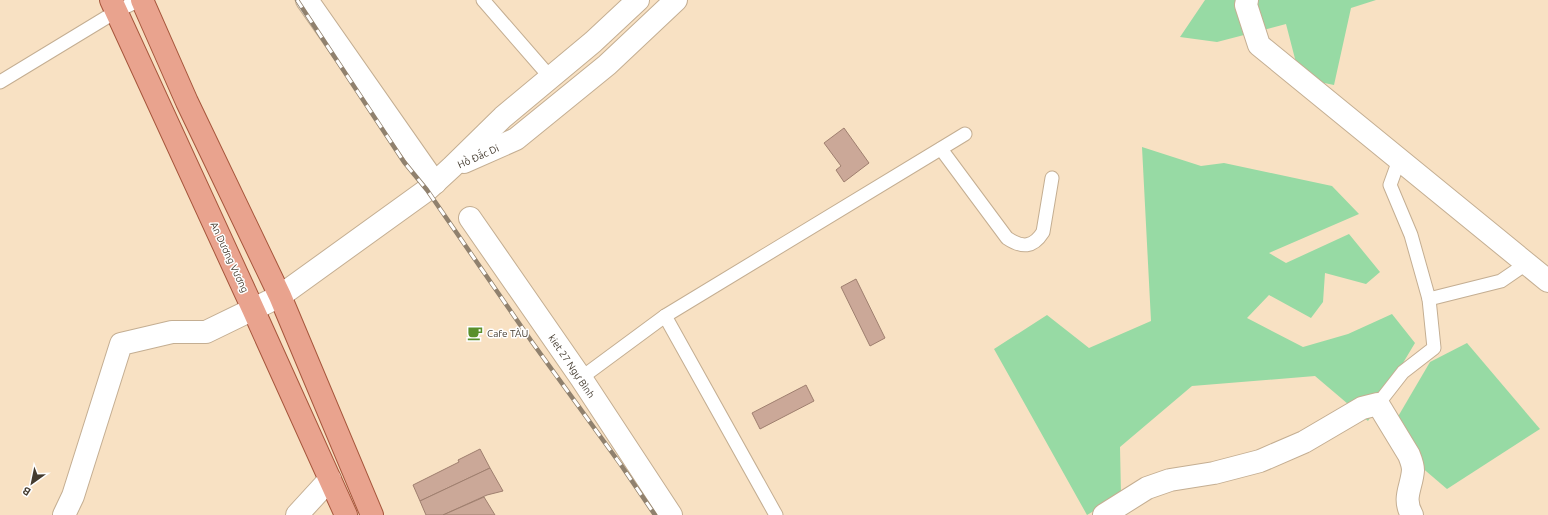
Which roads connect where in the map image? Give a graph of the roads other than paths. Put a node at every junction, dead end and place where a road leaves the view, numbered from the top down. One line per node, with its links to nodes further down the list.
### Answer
1 (141, 0): 7 (lane); 19 (main road)
2 (307, 0): 15 (street)
3 (483, 0): 8 (lane)
4 (638, 0): 8 (street, Hồ Đắc Di)
5 (676, 0): 13 (street, Hồ Đắc Di)
6 (1247, 0): 12 (street)
7 (114, 6): 9 (lane); 21 (main road, An Dương Vương)
8 (550, 77): 13 (street, Hồ Đắc Di)
9 (0, 82)
10 (965, 134): 11 (lane)
11 (941, 149): 14 (lane); 22 (lane)
12 (1399, 160): 17 (street); 20 (lane)
13 (452, 167): 15 (street)
14 (1052, 178)
15 (434, 183): 19 (street)
16 (470, 218): 23 (street, kiet 27 Ngự Bình)
17 (1526, 264): 18 (street); 20 (lane)
18 (1548, 281)
19 (280, 296): 21 (street); 29 (main road)
20 (1429, 299): 24 (lane)
21 (253, 309): 25 (main road, An Dương Vương); 26 (street)
22 (665, 316): 23 (lane); 31 (lane)
23 (580, 378): 30 (street, kiet 27 Ngự Bình)
24 (1378, 404): 32 (street); 33 (street)
25 (330, 479): 27 (street); 28 (main road, An Dương Vương)
26 (64, 515)
27 (297, 515)
28 (346, 515)
29 (372, 515)
30 (671, 515)
31 (776, 515)
32 (1104, 515)
33 (1412, 515)

